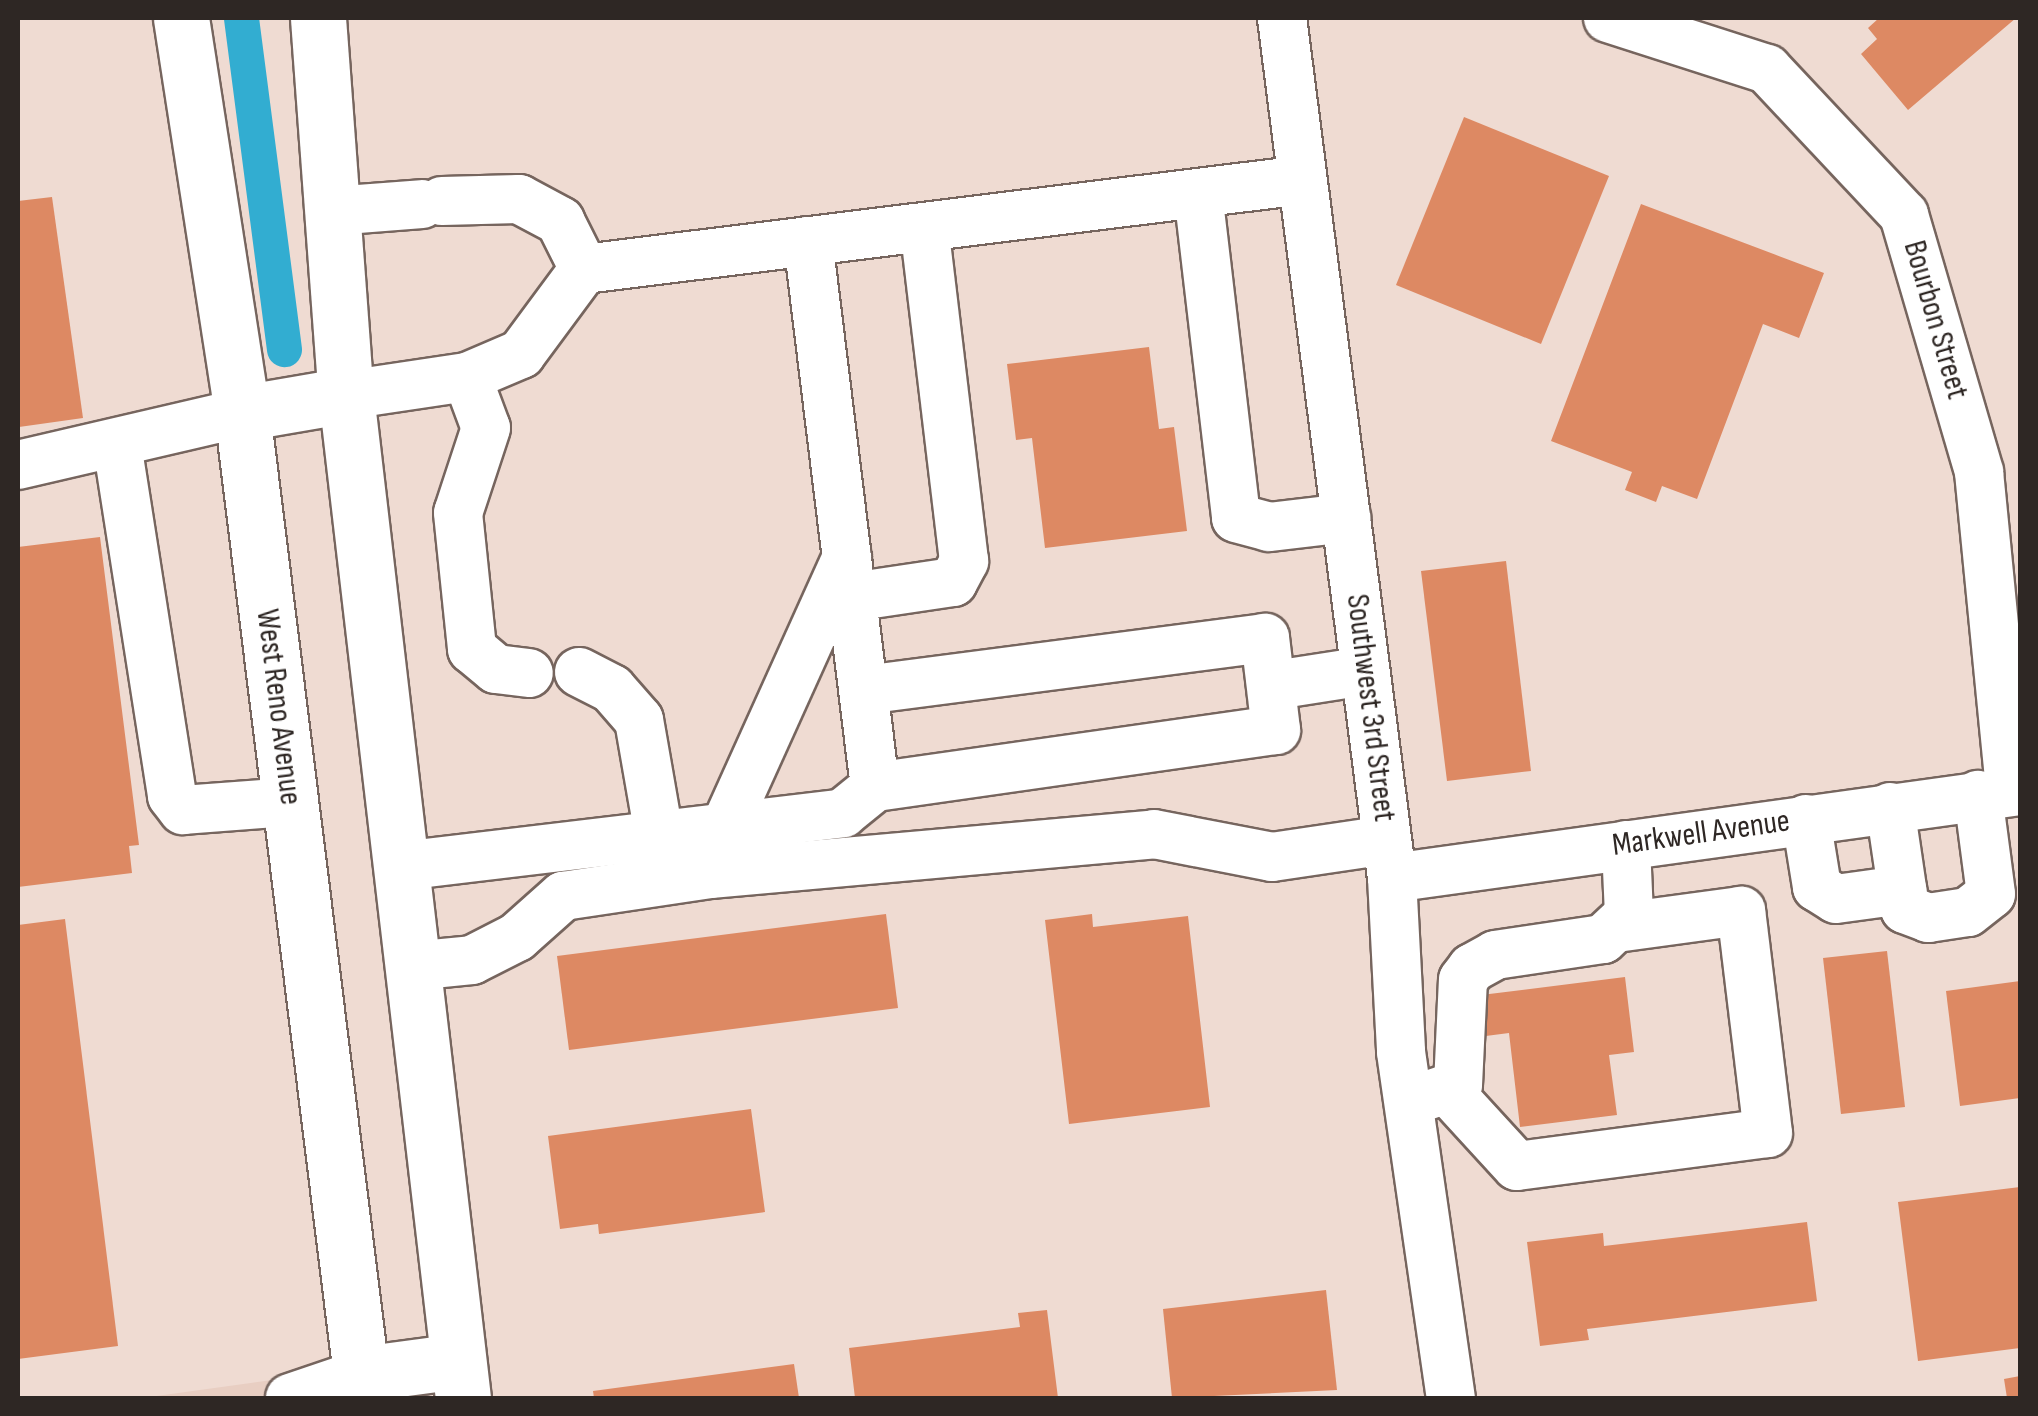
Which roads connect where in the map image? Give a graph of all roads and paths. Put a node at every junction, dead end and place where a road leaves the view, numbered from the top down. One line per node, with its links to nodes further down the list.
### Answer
1 (181, 18): 13 (main road, West Reno Avenue)
2 (318, 18): 7 (main road)
3 (1282, 18): 5 (street, Southwest 3rd Street)
4 (1608, 18): 24 (street, Bourbon Street)
5 (1303, 180): 6 (street); 16 (street, Southwest 3rd Street)
6 (1198, 192): 8 (street); 16 (street)
7 (332, 211): 10 (street); 12 (main road)
8 (924, 227): 9 (street); 17 (street)
9 (808, 241): 10 (street); 17 (street)
10 (584, 268): 11 (street)
11 (467, 377): 12 (street); 20 (street)
12 (346, 395): 13 (main road); 32 (main road)
13 (242, 413): 14 (street); 25 (main road, West Reno Avenue)
14 (116, 444): 15 (street); 25 (street)
15 (18, 465)
16 (1346, 518): 18 (street, Southwest 3rd Street)
17 (850, 577): 22 (street); 28 (street)
18 (1365, 671): 21 (street); 31 (street, Southwest 3rd Street)
19 (580, 672): 29 (street)
20 (528, 673)
21 (1274, 685): 22 (street); 23 (street)
22 (864, 690): 23 (street)
23 (875, 787): 28 (street)
24 (2003, 792): 26 (street, Markwell Avenue); 33 (street, Bourbon Street)
25 (290, 802): 38 (main road, West Reno Avenue)
26 (1890, 807): 27 (street, Markwell Avenue); 33 (street)
27 (1806, 819): 30 (street, Markwell Avenue); 33 (street)
28 (725, 827): 29 (street)
29 (659, 835): 32 (street)
30 (1626, 844): 31 (street, Markwell Avenue); 34 (street)
31 (1389, 859): 35 (street, Markwell Avenue); 36 (street, Southwest 3rd Street)
32 (401, 866): 35 (main road)
33 (1902, 890)
34 (1616, 928): 36 (street); 36 (street)
35 (412, 966): 37 (main road)
36 (1429, 1097): 40 (street, Southwest 3rd Street)
37 (460, 1380): 38 (main road)
38 (362, 1386): 39 (street)
39 (290, 1398)
40 (1451, 1398)

